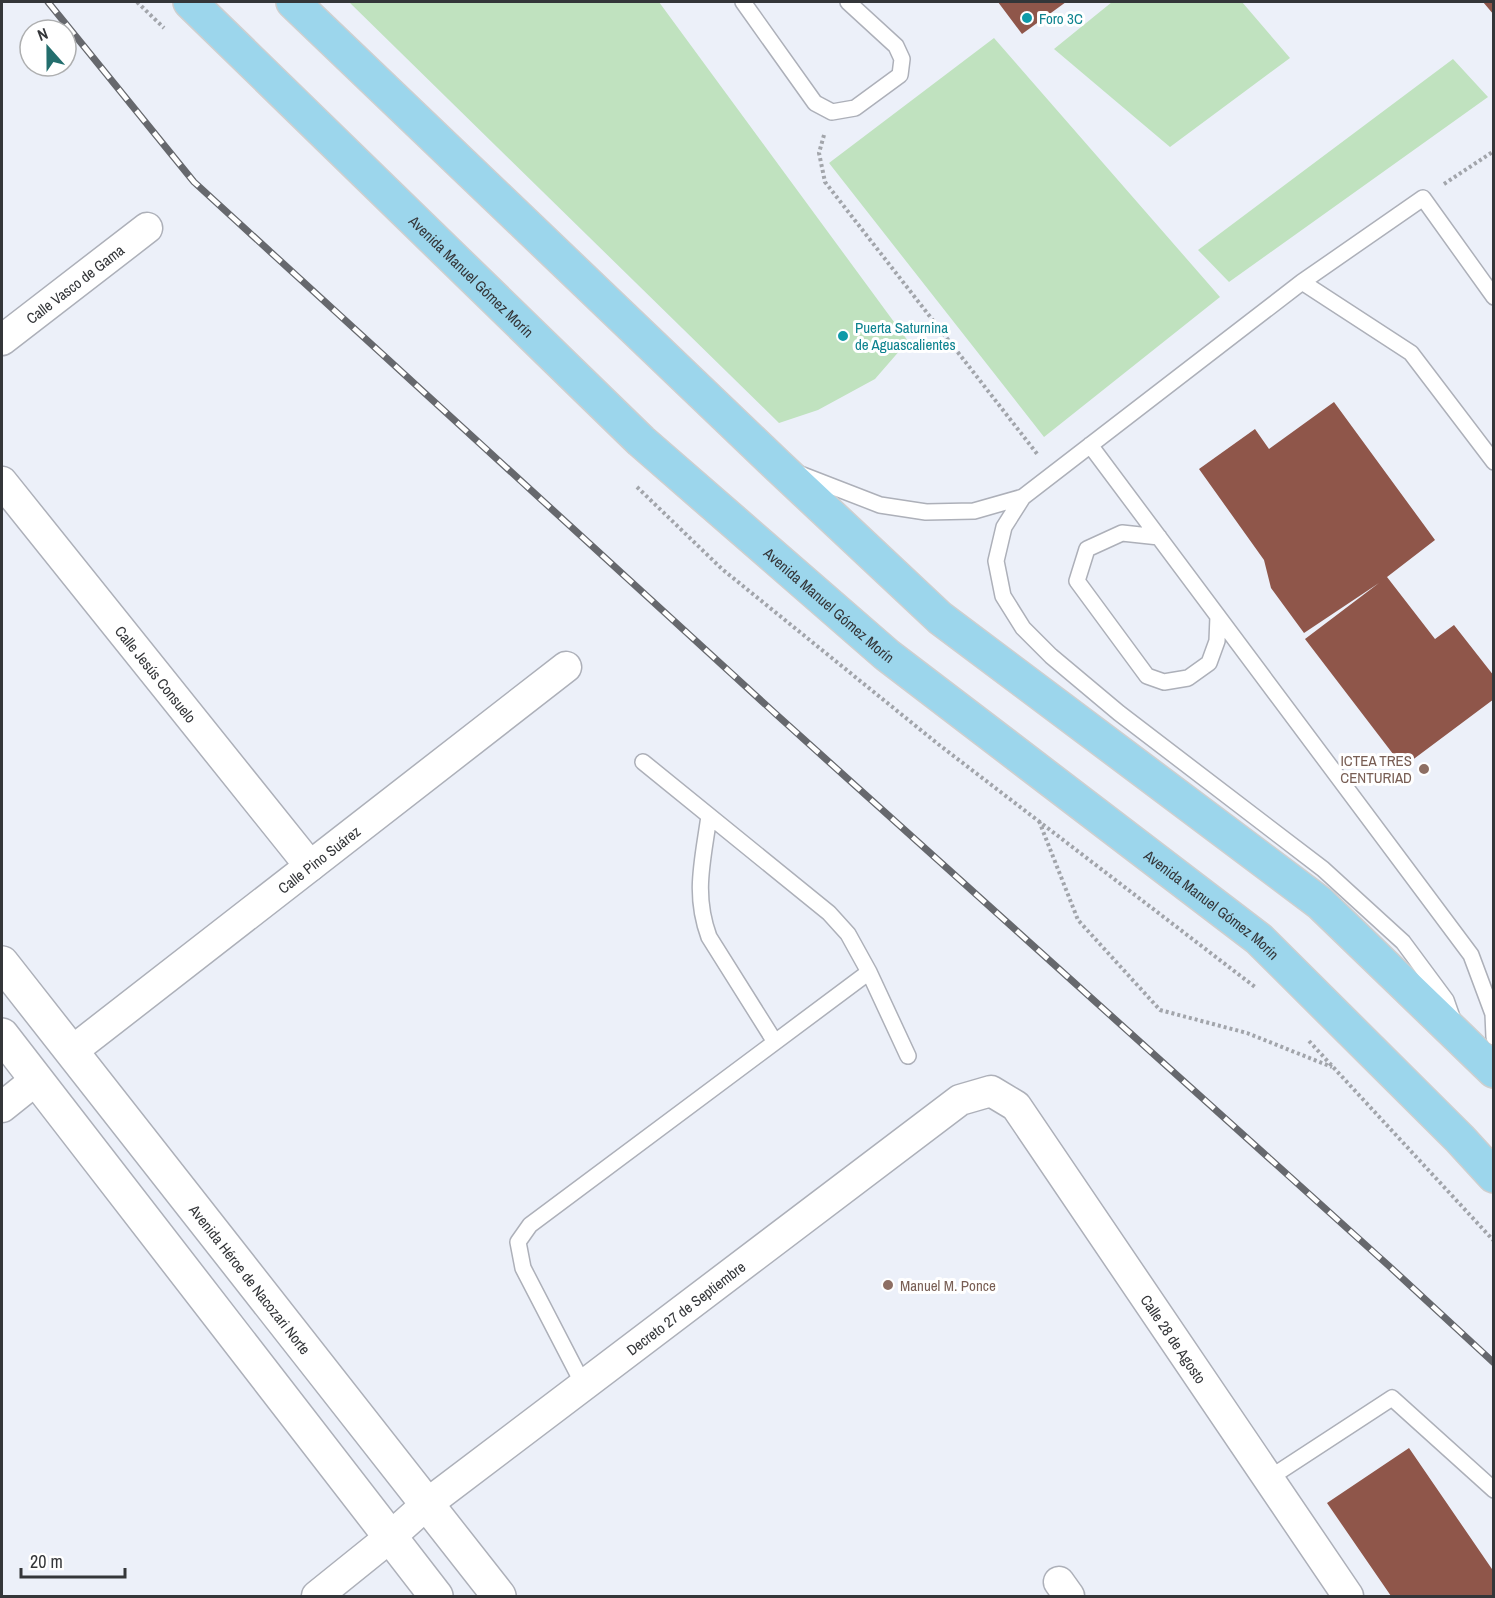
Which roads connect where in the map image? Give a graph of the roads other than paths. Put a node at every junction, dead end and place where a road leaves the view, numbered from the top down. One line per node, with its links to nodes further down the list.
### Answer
1 (190, 2): 32 (main road, Avenida Manuel Gómez Morín)
2 (293, 2): 11 (main road)
3 (743, 2): 4 (lane)
4 (848, 2)
5 (147, 228): 8 (street, Calle Vasco de Gama)
6 (1302, 282): 7 (lane); 9 (lane); 10 (lane)
7 (1494, 297)
8 (2, 340)
9 (1090, 445): 13 (lane); 14 (lane)
10 (1494, 462)
11 (777, 465): 13 (lane); 24 (main road)
12 (2, 482): 19 (street, Calle Jesús Consuelo)
13 (1023, 497): 24 (lane)
14 (1159, 537): 15 (lane); 15 (lane)
15 (1218, 616): 23 (lane)
16 (566, 667): 19 (street, Calle Pino Suárez)
17 (643, 762): 18 (lane)
18 (710, 816): 21 (lane); 25 (lane)
19 (310, 866): 26 (street, Calle Pino Suárez)
20 (2, 963): 26 (main road, Avenida Héroe de Nacozari Norte)
21 (868, 972): 25 (lane); 27 (lane)
22 (2, 1035): 29 (main road)
23 (1494, 1036)
24 (1460, 1041): 28 (main road)
25 (775, 1042): 33 (lane)
26 (71, 1052): 36 (main road, Avenida Héroe de Nacozari Norte)
27 (908, 1056)
28 (1494, 1071)
29 (37, 1079): 31 (street); 37 (main road)
30 (991, 1091): 33 (street, Decreto 27 de Septiembre); 34 (street, Calle 28 de Agosto)
31 (2, 1107)
32 (1494, 1176)
33 (583, 1384): 36 (street, Decreto 27 de Septiembre)
34 (1268, 1479): 35 (lane); 41 (street, Calle 28 de Agosto)
35 (1494, 1490)
36 (427, 1504): 37 (street, Decreto 27 de Septiembre); 40 (main road, Avenida Héroe de Nacozari Norte)
37 (389, 1538): 38 (street, Decreto 27 de Septiembre); 39 (main road)
38 (317, 1596)
39 (436, 1596)
40 (499, 1596)
41 (1348, 1596)

